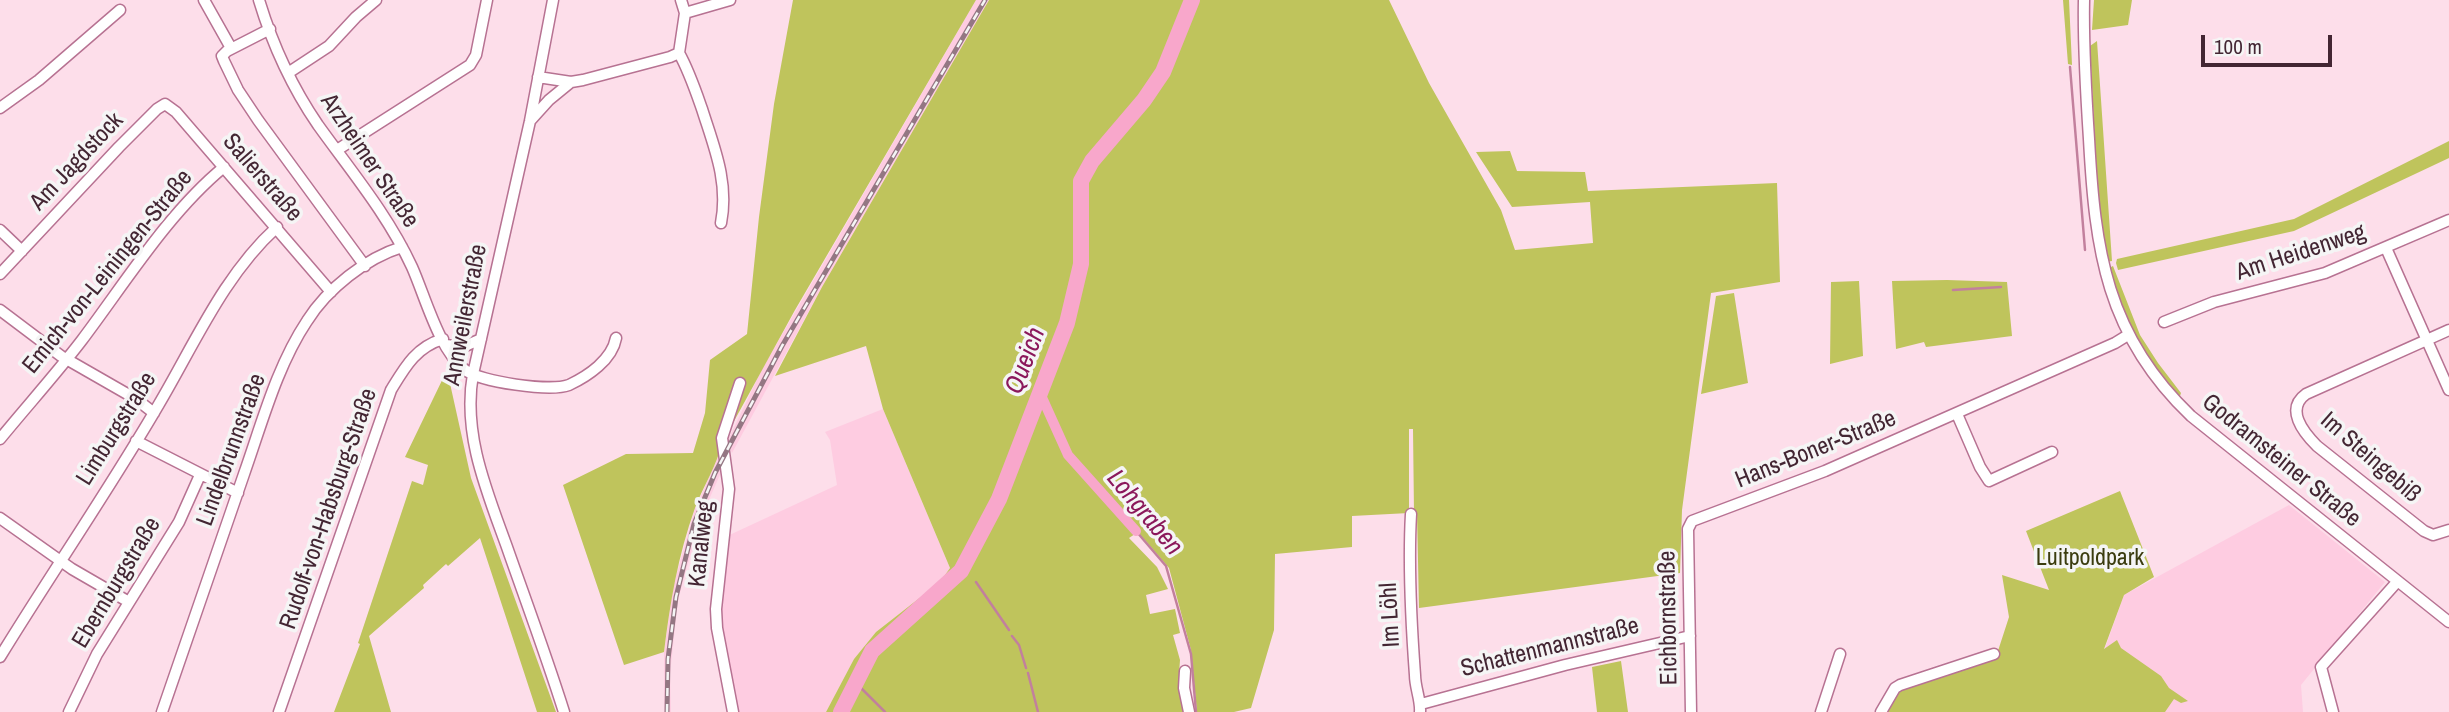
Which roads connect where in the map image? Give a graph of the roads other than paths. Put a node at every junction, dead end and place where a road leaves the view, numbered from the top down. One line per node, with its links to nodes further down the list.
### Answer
1 (204, 0): 12 (street)
2 (259, 0): 11 (street, Arzheimer Straße)
3 (376, 0): 14 (street)
4 (487, 0): 20 (street)
5 (553, 0): 15 (street, Annweilerstraße)
6 (681, 0): 10 (street)
7 (727, 0): 10 (street)
8 (2084, 0): 35 (street, Godramsteiner Straße)
9 (120, 10): 17 (street)
10 (685, 13): 13 (street)
11 (270, 29): 12 (street); 14 (street, Arzheimer Straße)
12 (232, 48): 29 (street)
13 (679, 53): 16 (street); 23 (street)
14 (288, 73): 20 (street, Arzheimer Straße)
15 (538, 77): 16 (street); 19 (street, Annweilerstraße)
16 (571, 82): 19 (street)
17 (0, 108)
18 (156, 109): 21 (street, Salierstraße); 28 (street, Am Jagdstock)
19 (530, 121): 37 (street, Annweilerstraße)
20 (337, 150): 26 (street, Arzheimer Straße)
21 (224, 166): 24 (street, Salierstraße); 40 (street, Emich-von-Leiningen-Straße)
22 (2449, 220): 27 (street, Am Heidenweg)
23 (721, 223)
24 (277, 227): 31 (street, Salierstraße); 44 (street, Limburgstraße)
25 (0, 230): 28 (street)
26 (402, 247): 29 (street, Lindelbrunnstraße); 39 (street, Arzheimer Straße)
27 (2386, 248): 33 (street, Am Heidenweg); 38 (street)
28 (22, 251): 30 (street, Am Jagdstock)
29 (365, 266): 31 (street, Lindelbrunnstraße)
30 (0, 274)
31 (331, 292): 50 (street, Lindelbrunnstraße)
32 (0, 310): 40 (street)
33 (2164, 322)
34 (2449, 330): 38 (street)
35 (2128, 335): 45 (street, Hans-Boner-Straße); 56 (street, Godramsteiner Straße)
36 (616, 338): 41 (street)
37 (481, 339): 39 (street); 41 (street, Annweilerstraße)
38 (2427, 341): 43 (street); 54 (street, Im Steingebiß)
39 (444, 342): 41 (street, Arzheimer Straße); 67 (street, Rudolf-von-Habsburg-Straße)
40 (66, 360): 44 (street); 46 (street, Emich-von-Leiningen-Straße)
41 (473, 374): 68 (street, Annweilerstraße)
42 (740, 383): 69 (street, Kanalweg)
43 (2449, 390)
44 (154, 413): 47 (street, Limburgstraße)
45 (1957, 414): 48 (street); 52 (street, Hans-Boner-Straße)
46 (0, 439)
47 (136, 441): 49 (street); 55 (street, Limburgstraße)
48 (2052, 452)
49 (200, 475): 50 (street); 57 (street, Ebernburgstraße)
50 (238, 493): 66 (street, Lindelbrunnstraße)
51 (1411, 514): 64 (street, Im Löhl)
52 (1689, 524): 59 (street, Eichbornstraße)
53 (3, 525): 55 (street)
54 (2449, 530)
55 (61, 562): 57 (street); 62 (street, Limburgstraße)
56 (2397, 582): 58 (street, Godramsteiner Straße); 74 (street)
57 (129, 602): 65 (street, Ebernburgstraße)
58 (2449, 622)
59 (1690, 636): 64 (street, Schattenmannstraße); 71 (street, Eichbornstraße)
60 (1840, 654): 72 (street)
61 (1994, 654): 73 (street)
62 (0, 657)
63 (1185, 671): 70 (street)
64 (1421, 708)
65 (69, 712)
66 (162, 712)
67 (279, 712)
68 (564, 712)
69 (733, 712)
70 (1189, 712)
71 (1691, 712)
72 (1821, 712)
73 (1881, 712)
74 (2333, 712)

